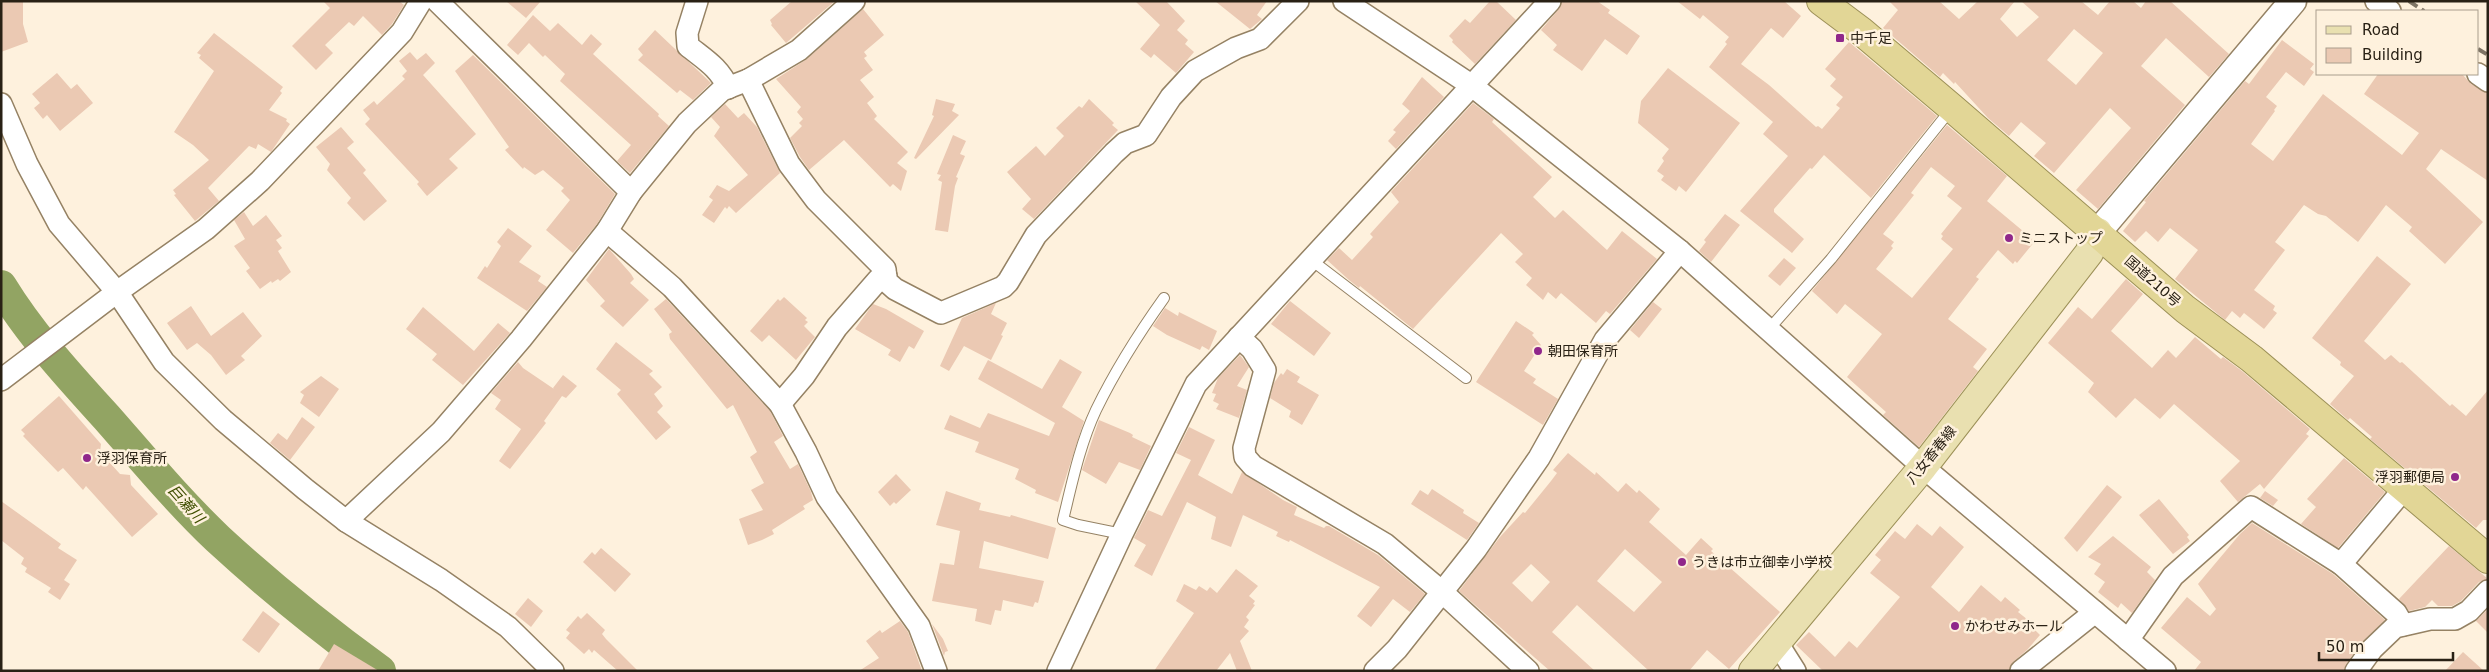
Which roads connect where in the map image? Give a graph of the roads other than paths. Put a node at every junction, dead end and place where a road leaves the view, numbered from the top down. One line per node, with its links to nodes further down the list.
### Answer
1 (421, 1): 23 (street)
2 (437, 1): 17 (street)
3 (854, 1): 12 (street)
4 (1298, 1): 22 (street)
5 (1344, 1): 13 (street)
6 (1550, 1): 13 (street)
7 (1821, 1): 16 (highway, 国道210号)
8 (2293, 1): 19 (street)
9 (2376, 1): 11 (street)
10 (696, 2): 14 (street)
11 (2389, 10)
12 (748, 80): 14 (street); 22 (street)
13 (1471, 85): 20 (street); 21 (street)
14 (728, 88): 17 (street)
15 (1, 104): 23 (street)
16 (1952, 108): 19 (highway, 国道210号); 25 (lane)
17 (631, 192): 18 (street)
18 (607, 231): 29 (street); 32 (street)
19 (2098, 232): 30 (main road, 八女香春線); 31 (highway, 国道210号)
20 (1680, 251): 25 (street); 36 (street)
21 (1310, 259): 26 (street); 27 (lane)
22 (886, 276): 29 (street)
23 (116, 292): 28 (street); 32 (street)
24 (1164, 298): 33 (lane)
25 (1769, 329): 30 (street)
26 (1239, 337): 33 (street); 36 (street)
27 (1466, 378)
28 (1, 380)
29 (780, 404): 43 (street)
30 (1923, 467): 38 (street); 41 (main road, 八女香春線)
31 (2404, 488): 34 (highway, 国道210号); 35 (street)
32 (346, 521): 42 (street)
33 (1122, 534): 44 (street)
34 (2488, 559)
35 (2341, 564): 39 (street); 40 (street)
36 (1441, 591): 45 (street); 46 (street)
37 (2488, 591): 39 (street)
38 (2095, 612): 40 (street); 49 (street)
39 (2404, 625): 51 (street)
40 (2128, 640): 50 (street)
41 (1776, 641): 47 (main road, 八女香春線); 48 (street)
42 (553, 671)
43 (936, 671)
44 (1058, 671)
45 (1375, 671)
46 (1528, 671)
47 (1753, 671)
48 (1795, 671)
49 (2021, 671)
50 (2165, 671)
51 (2356, 671)

